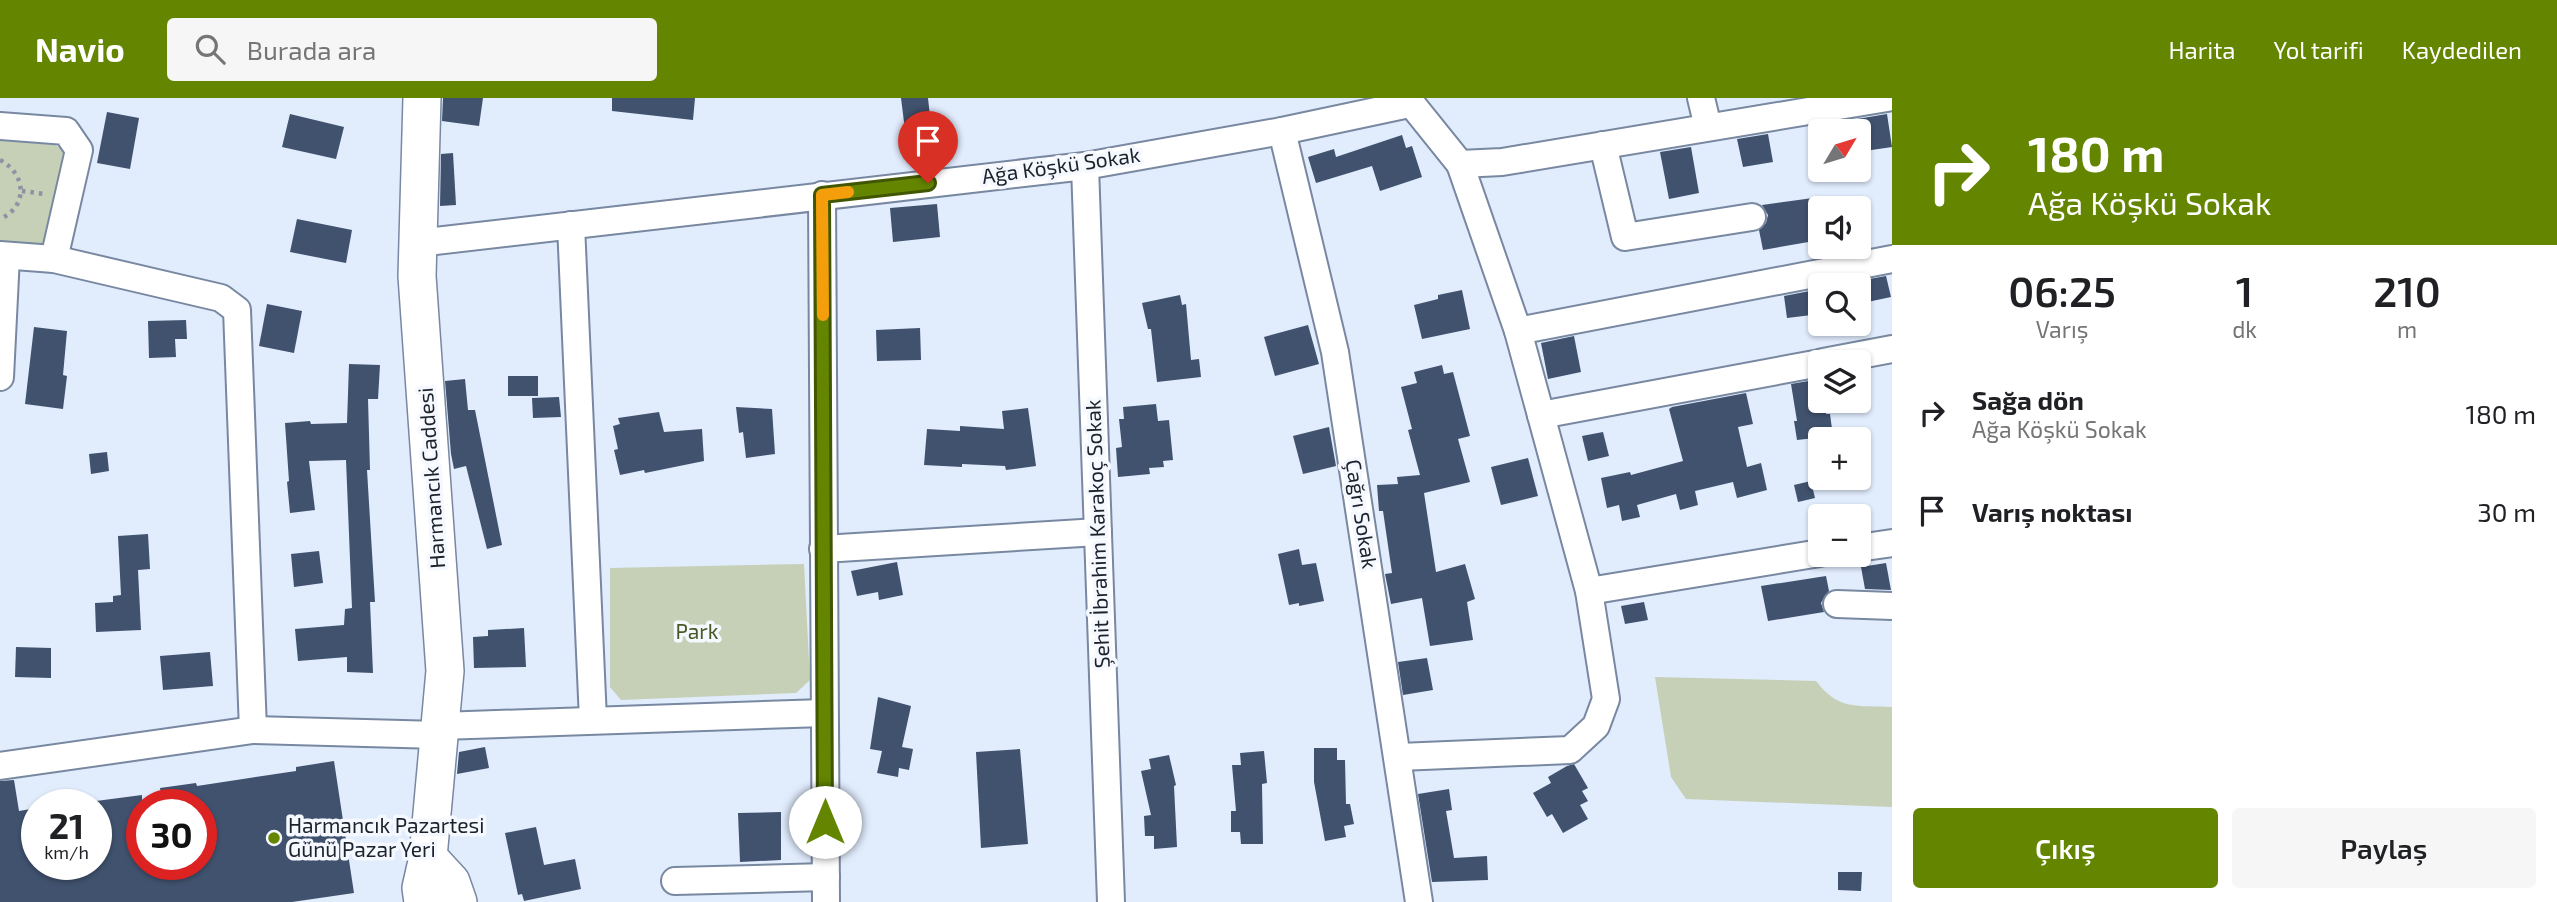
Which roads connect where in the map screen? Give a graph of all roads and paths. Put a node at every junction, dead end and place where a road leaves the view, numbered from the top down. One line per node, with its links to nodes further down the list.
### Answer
1 (422, 98): 17 (street, Harmancık Caddesi)
2 (1701, 98): 7 (street)
3 (1887, 98): 5 (street)
4 (1408, 101): 8 (street, Ağa Köşkü Sokak); 11 (street)
5 (1825, 103): 7 (street)
6 (0, 126): 20 (street)
7 (1708, 127): 9 (street)
8 (1282, 131): 12 (street, Ağa Köşkü Sokak); 39 (street, Çağrı Sokak)
9 (1603, 145): 11 (street); 14 (street)
10 (0, 160): 15 (path)
11 (1460, 164): 21 (street)
12 (1085, 166): 13 (street, Ağa Köşkü Sokak); 27 (street, Şehit İbrahim Karakoç Sokak)
13 (822, 195): 16 (street, Ağa Köşkü Sokak); 30 (street)
14 (1752, 217)
15 (0, 219)
16 (571, 225): 17 (street, Ağa Köşkü Sokak); 36 (street)
17 (418, 243): 38 (street, Harmancık Caddesi)
18 (3, 255): 20 (street); 25 (street)
19 (1892, 258): 21 (street)
20 (54, 259): 37 (street)
21 (1518, 331): 26 (street)
22 (1892, 349): 23 (street)
23 (1871, 353)
24 (1808, 365): 26 (street)
25 (0, 377)
26 (1541, 415): 32 (street)
27 (1098, 531): 30 (street); 46 (street, Şehit İbrahim Karakoç Sokak)
28 (1892, 543): 29 (street)
29 (1871, 546)
30 (823, 550): 35 (street)
31 (1808, 556): 32 (street)
32 (1589, 591): 39 (street)
33 (1837, 604): 34 (street)
34 (1892, 606)
35 (824, 713): 36 (street); 43 (street)
36 (593, 720): 38 (street)
37 (253, 730): 38 (street); 40 (street)
38 (439, 731): 41 (street, Harmancık Caddesi)
39 (1399, 757): 47 (street, Çağrı Sokak)
40 (0, 766)
41 (428, 857): 44 (street, Harmancık Caddesi); 45 (street)
42 (675, 881): 43 (street)
43 (826, 890)
44 (423, 902)
45 (458, 902)
46 (1111, 902)
47 (1419, 902)

